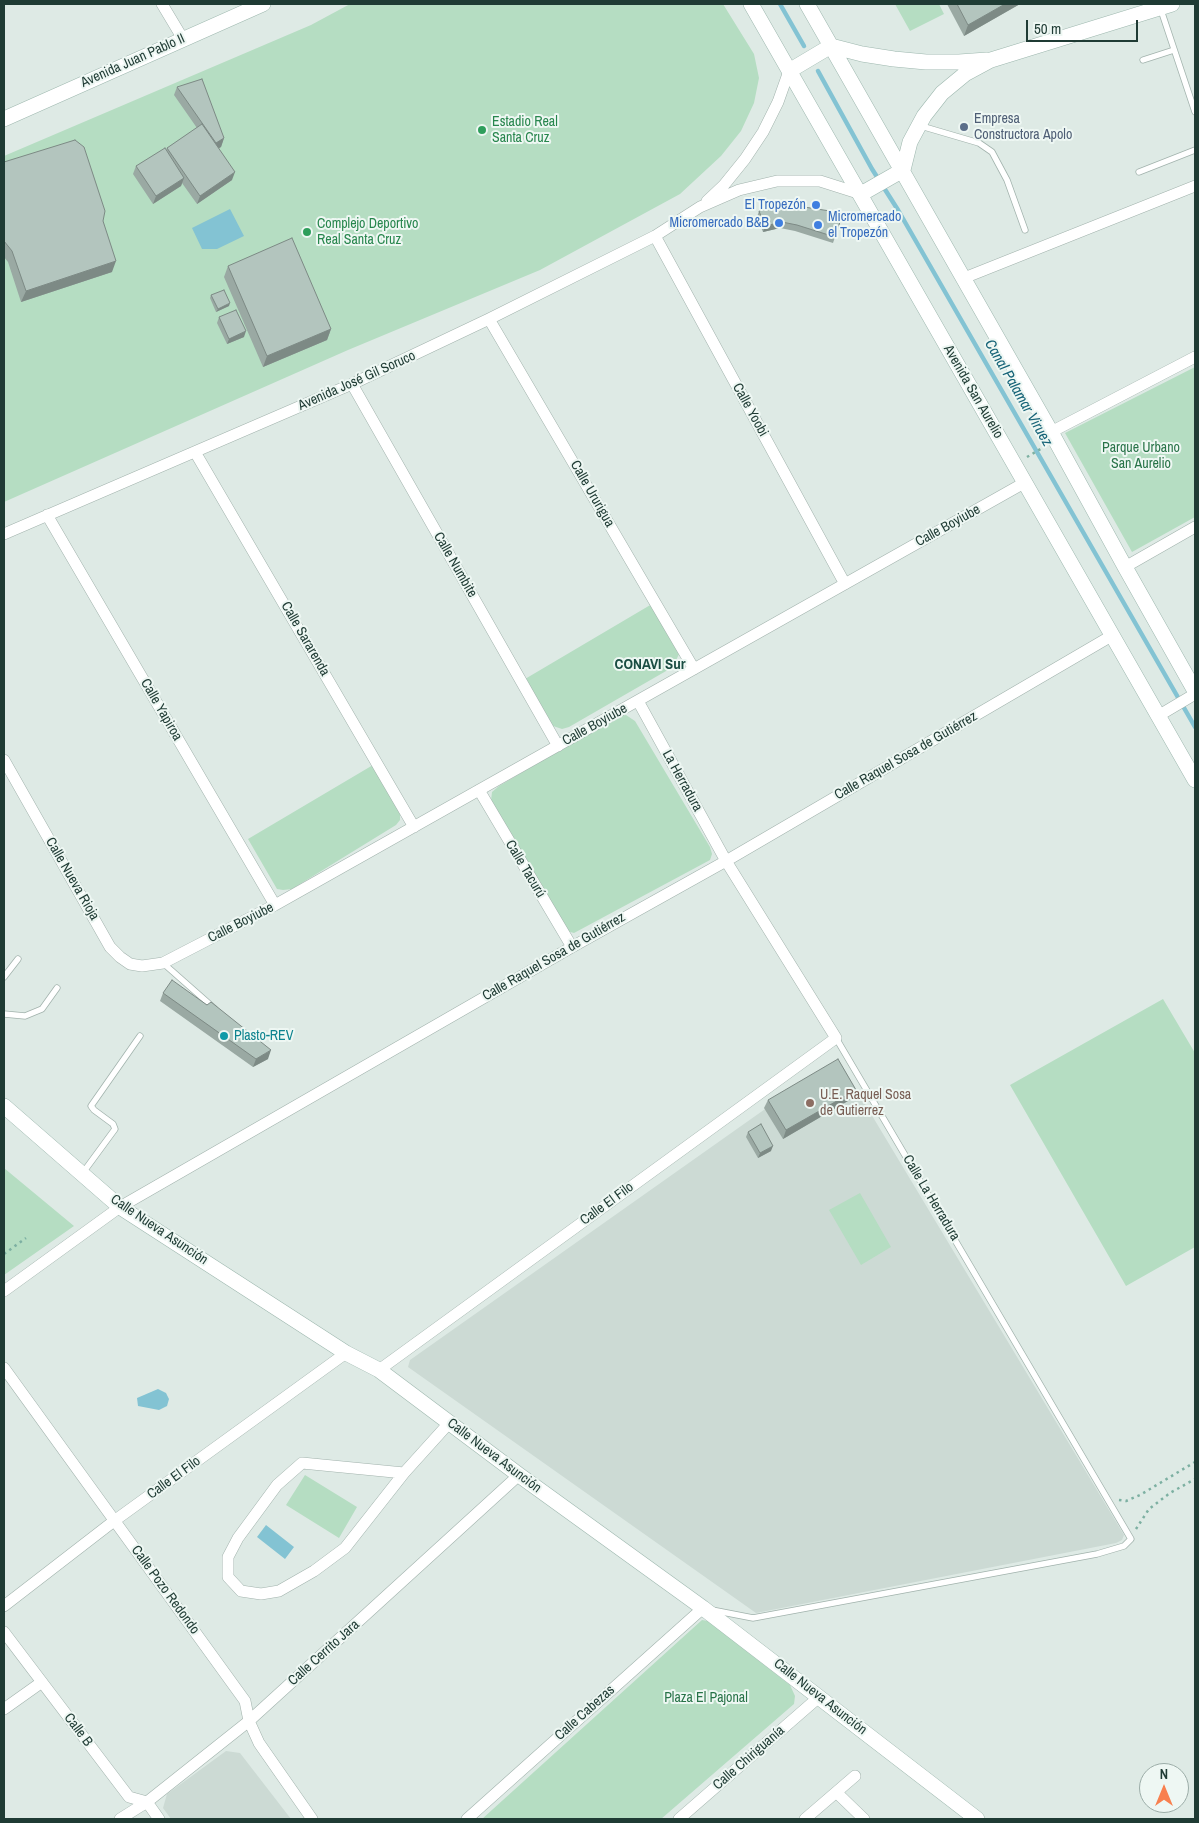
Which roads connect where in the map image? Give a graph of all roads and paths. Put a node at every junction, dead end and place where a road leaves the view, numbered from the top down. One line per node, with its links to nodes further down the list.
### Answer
1 (162, 4): 6 (street)
2 (263, 4): 6 (street, Avenida Juan Pablo II)
3 (751, 4): 11 (street, Avenida San Aurelio)
4 (807, 4): 7 (street)
5 (1166, 6): 8 (lane); 9 (street)
6 (183, 39): 13 (street, Avenida Juan Pablo II)
7 (829, 47): 9 (street); 11 (street); 16 (street)
8 (1174, 50): 10 (lane); 12 (lane)
9 (991, 60): 14 (street)
10 (1143, 60)
11 (791, 70): 19 (street, Avenida San Aurelio); 20 (street, Avenida José Gil Soruco)
12 (1195, 112)
13 (4, 119)
14 (919, 125): 16 (street); 21 (lane)
15 (1195, 150): 17 (lane)
16 (899, 172): 19 (street); 23 (street)
17 (1139, 172)
18 (1195, 186): 23 (street)
19 (865, 192): 20 (street, Avenida José Gil Soruco); 30 (street, Avenida San Aurelio)
20 (700, 207): 22 (street, Avenida José Gil Soruco)
21 (1025, 230)
22 (654, 236): 24 (street, Avenida José Gil Soruco); 35 (street, Calle Yoobi)
23 (964, 278): 27 (street)
24 (489, 319): 26 (street, Avenida José Gil Soruco); 37 (street, Calle Ururigua)
25 (1195, 357): 27 (street)
26 (352, 384): 28 (street, Avenida José Gil Soruco); 41 (street, Calle Numbite)
27 (1049, 438): 29 (path); 34 (street)
28 (196, 452): 31 (street, Avenida José Gil Soruco); 45 (street, Calle Sararenda)
29 (1025, 457)
30 (1024, 483): 35 (street, Calle Boyiube); 36 (street, Avenida San Aurelio)
31 (47, 515): 33 (street, Avenida José Gil Soruco); 47 (street, Calle Yapiroa)
32 (1195, 527): 34 (street)
33 (4, 534)
34 (1125, 567): 38 (street)
35 (846, 584): 37 (street, Calle Boyiube)
36 (1113, 635): 40 (street, Avenida San Aurelio); 46 (street, Calle Raquel Sosa de Gutiérrez)
37 (694, 669): 39 (street, Calle Boyiube)
38 (1193, 694): 40 (street)
39 (638, 701): 41 (street, Calle Boyiube); 46 (street, La Herradura)
40 (1162, 714): 43 (street, Avenida San Aurelio)
41 (558, 746): 44 (street, Calle Boyiube)
42 (4, 760): 50 (street, Calle Nueva Rioja)
43 (1195, 780)
44 (479, 790): 45 (street, Calle Boyiube); 48 (street, Calle Tacurú)
45 (414, 827): 47 (street, Calle Boyiube)
46 (726, 860): 48 (street, Calle Raquel Sosa de Gutiérrez); 56 (street, Calle La Herradura)
47 (275, 905): 50 (street, Calle Boyiube)
48 (572, 947): 59 (street, Calle Raquel Sosa de Gutiérrez)
49 (18, 959): 51 (lane)
50 (163, 963): 53 (lane)
51 (4, 977)
52 (57, 988): 54 (lane)
53 (217, 1010)
54 (4, 1014)
55 (140, 1036): 58 (lane)
56 (836, 1038): 65 (street, Calle El Filo); 71 (lane, Calle La Herradura)
57 (4, 1106): 58 (street, Calle Nueva Asunción)
58 (82, 1174): 59 (street, Calle Nueva Asunción)
59 (120, 1207): 62 (street, Calle Raquel Sosa de Gutiérrez); 63 (street, Calle Nueva Asunción)
60 (26, 1238): 61 (path)
61 (4, 1254)
62 (4, 1292)
63 (346, 1353): 65 (street, Calle Nueva Asunción); 72 (street, Calle El Filo)
64 (4, 1368): 72 (street, Calle Pozo Redondo)
65 (378, 1370): 66 (street, Calle Nueva Asunción)
66 (450, 1422): 68 (street); 69 (street, Calle Nueva Asunción)
67 (1195, 1462): 71 (path)
68 (404, 1473): 68 (street)
69 (520, 1476): 75 (street, Calle Nueva Asunción); 80 (street, Calle Cerrito Jara)
70 (1195, 1479): 73 (path)
71 (1107, 1498): 73 (lane, Calle La Herradura)
72 (114, 1521): 74 (street, Calle El Filo); 80 (street, Calle Pozo Redondo)
73 (1131, 1539): 75 (lane)
74 (4, 1606)
75 (703, 1608): 78 (street, Calle Nueva Asunción); 87 (street, Calle Cabezas)
76 (4, 1632): 77 (street, Calle B)
77 (42, 1682): 79 (street); 83 (street, Calle B)
78 (819, 1696): 88 (street, Calle Chiriguanía); 91 (street, Calle Nueva Asunción)
79 (4, 1709)
80 (249, 1722): 83 (street, Calle Cerrito Jara); 86 (street, Calle Pozo Redondo)
81 (855, 1776): 82 (street)
82 (837, 1793): 89 (street); 90 (street)
83 (147, 1802): 84 (street, Calle Cerrito Jara); 85 (street)
84 (120, 1819)
85 (159, 1819)
86 (312, 1819)
87 (467, 1819)
88 (679, 1819)
89 (805, 1819)
90 (864, 1819)
91 (977, 1819)

